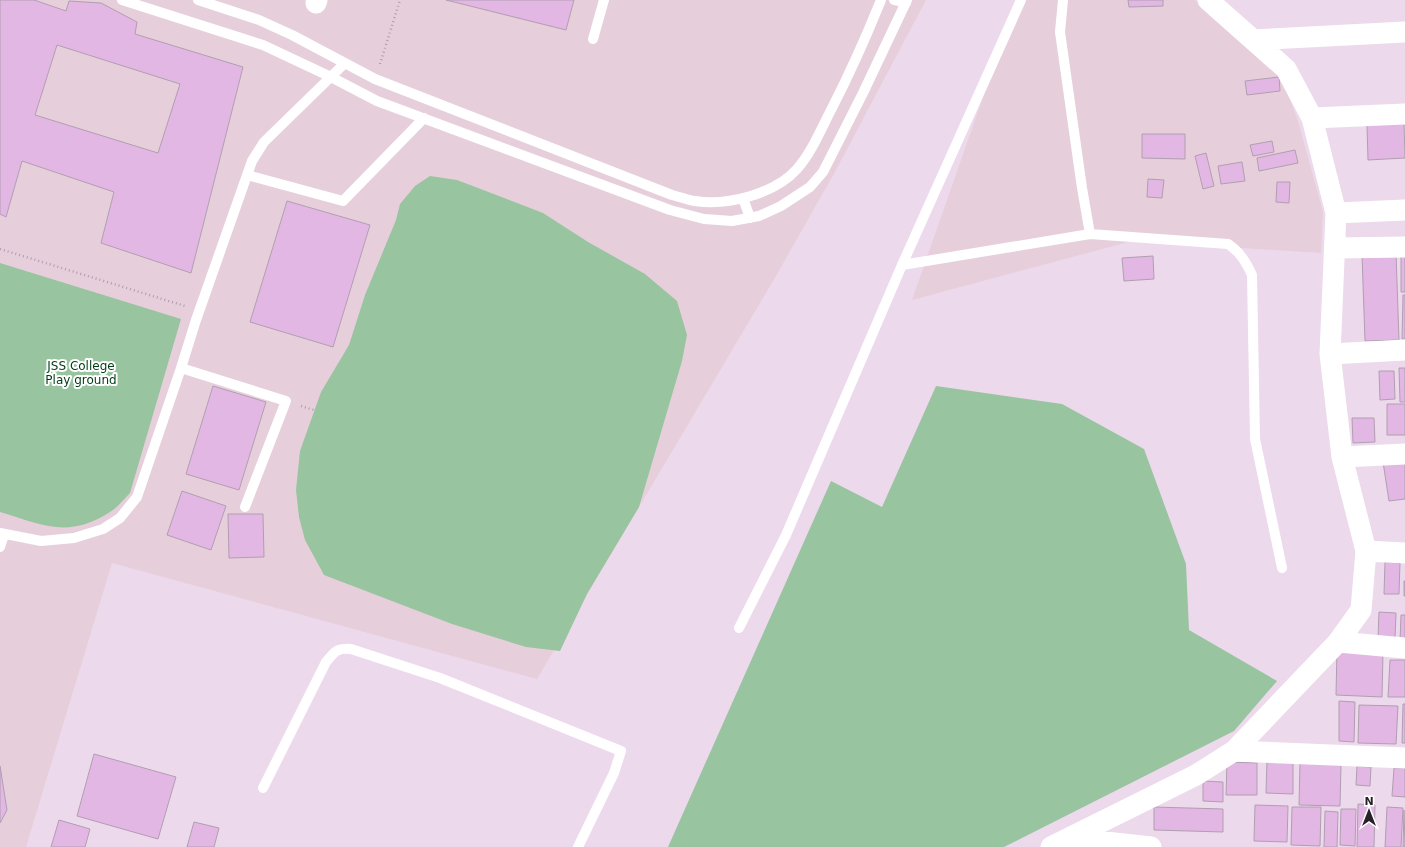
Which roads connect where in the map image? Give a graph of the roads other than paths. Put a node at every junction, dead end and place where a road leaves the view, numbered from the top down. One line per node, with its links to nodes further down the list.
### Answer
1 (125, 0): 14 (lane)
2 (198, 0): 13 (lane)
3 (604, 0): 11 (lane)
4 (881, 0): 19 (lane)
5 (894, 0): 9 (lane)
6 (1021, 0): 26 (lane)
7 (1063, 0): 23 (lane)
8 (1208, 0): 12 (street)
9 (906, 2): 22 (lane)
10 (1405, 32): 12 (street)
11 (593, 40)
12 (1253, 40): 17 (street)
13 (345, 63): 14 (lane); 19 (lane)
14 (331, 77): 16 (lane); 18 (lane)
15 (1405, 114): 17 (street)
16 (424, 118): 18 (lane); 22 (lane)
17 (1312, 118): 21 (street)
18 (247, 175): 29 (lane)
19 (744, 198): 22 (lane)
20 (1405, 210): 21 (street)
21 (1336, 213): 25 (street)
22 (750, 218)
23 (1090, 234): 26 (lane); 37 (lane)
24 (1405, 247): 25 (street)
25 (1335, 248): 28 (street)
26 (902, 265): 38 (lane)
27 (1405, 350): 28 (street)
28 (1330, 354): 31 (street)
29 (181, 368): 32 (lane); 33 (lane)
30 (1405, 454): 31 (street)
31 (1342, 457): 35 (street)
32 (245, 507)
33 (2, 534): 34 (lane)
34 (0, 547)
35 (1366, 551): 36 (street); 39 (street)
36 (1405, 553)
37 (1282, 568)
38 (740, 628)
39 (1338, 642): 40 (street); 41 (street)
40 (1405, 648)
41 (1234, 751): 42 (street); 44 (street)
42 (1405, 758)
43 (263, 788): 45 (lane)
44 (1069, 838): 46 (street); 47 (street)
45 (578, 847)
46 (1051, 847)
47 (1151, 847)

